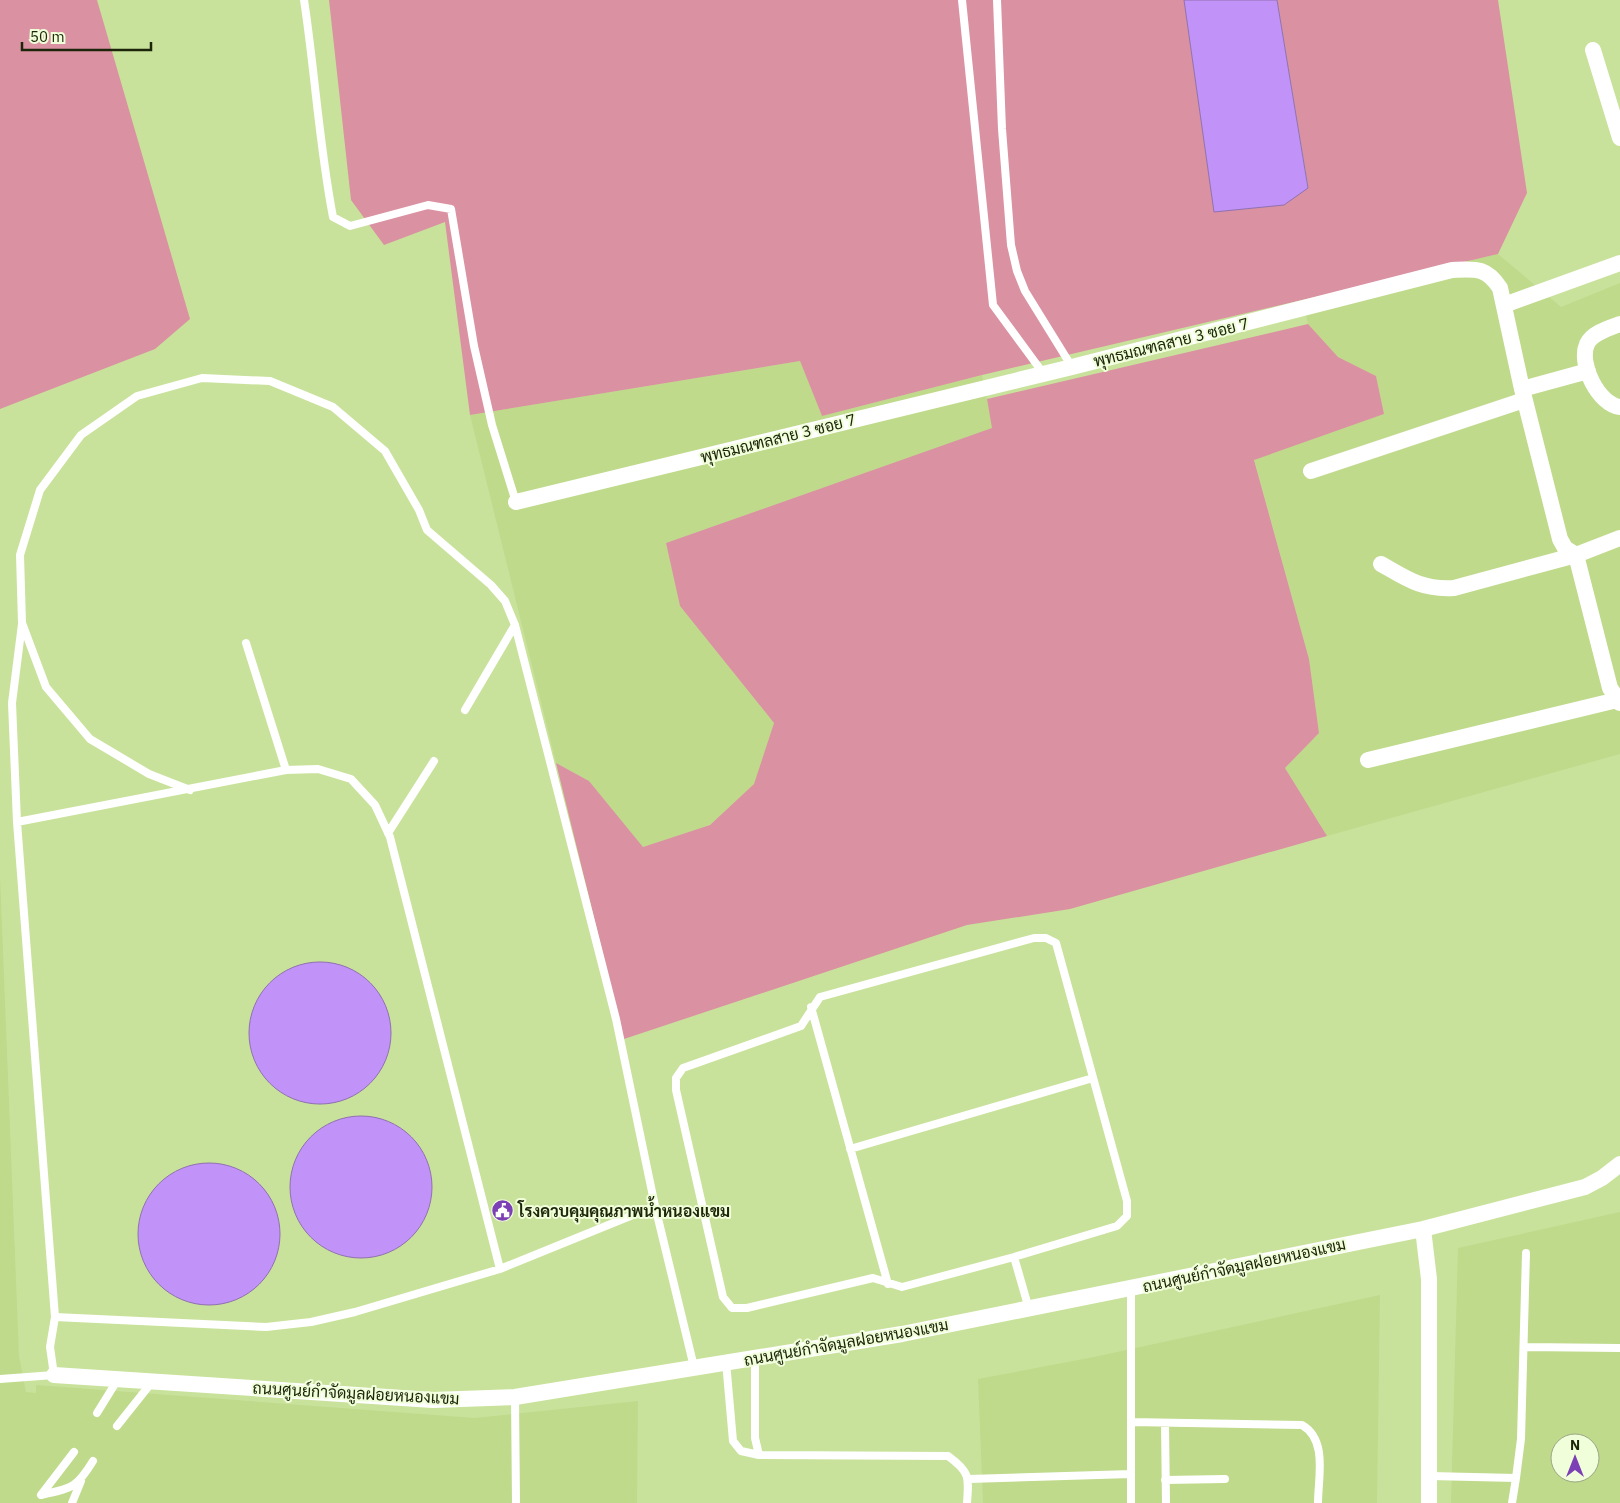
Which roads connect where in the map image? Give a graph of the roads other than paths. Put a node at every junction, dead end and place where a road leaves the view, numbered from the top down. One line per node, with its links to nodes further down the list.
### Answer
1 (304, 0): 15 (lane)
2 (962, 0): 11 (lane)
3 (997, 0): 9 (lane)
4 (1593, 50): 5 (street)
5 (1620, 138)
6 (1620, 263): 7 (street)
7 (1504, 306): 9 (street, พุทธมณฑลสาย 3 ซอย 7); 12 (street, พุทธมณฑลสาย 3 ซอย 7)
8 (1620, 324): 10 (street)
9 (1072, 367): 11 (street, พุทธมณฑลสาย 3 ซอย 7)
10 (1588, 371): 12 (street); 13 (street)
11 (1043, 373): 15 (street, พุทธมณฑลสาย 3 ซอย 7)
12 (1523, 394): 14 (street); 17 (street, พุทธมณฑลสาย 3 ซอย 7)
13 (1620, 407)
14 (1311, 471)
15 (516, 502)
16 (1620, 538): 17 (street)
17 (1576, 555): 18 (street); 22 (street)
18 (1381, 564)
19 (22, 623): 20 (lane); 27 (lane); 28 (lane)
20 (515, 625): 23 (lane); 34 (lane)
21 (246, 643): 26 (lane)
22 (1619, 702): 24 (street)
23 (465, 710)
24 (1368, 760)
25 (434, 762): 29 (lane)
26 (286, 770): 27 (lane); 29 (lane)
27 (190, 790): 28 (lane)
28 (17, 822): 42 (lane)
29 (388, 834): 38 (lane)
30 (811, 1007): 31 (lane); 32 (lane); 39 (lane)
31 (1093, 1078): 32 (lane); 37 (lane)
32 (850, 1149): 39 (lane)
33 (1620, 1164): 35 (street, ถนนศูนย์กำจัดมูลฝอยหนองแขม)
34 (654, 1206): 38 (lane); 47 (lane)
35 (1423, 1229): 40 (street, ถนนศูนย์กำจัดมูลฝอยหนองแขม); 61 (street)
36 (1526, 1253): 43 (lane)
37 (1014, 1257): 39 (lane); 41 (lane)
38 (500, 1269): 42 (lane)
39 (888, 1284)
40 (1130, 1289): 41 (street, ถนนศูนย์กำจัดมูลฝอยหนองแขม); 54 (lane)
41 (1029, 1309): 45 (street, ถนนศูนย์กำจัดมูลฝอยหนองแขม)
42 (55, 1317): 48 (lane)
43 (1524, 1347): 44 (lane); 63 (lane)
44 (1620, 1348)
45 (755, 1358): 46 (street, ถนนศูนย์กำจัดมูลฝอยหนองแขม); 58 (lane)
46 (726, 1362): 47 (street, ถนนศูนย์กำจัดมูลฝอยหนองแขม); 58 (lane)
47 (694, 1367): 52 (street, ถนนศูนย์กำจัดมูลฝอยหนองแขม)
48 (54, 1375): 49 (street, ถนนศูนย์กำจัดมูลฝอยหนองแขม); 50 (lane)
49 (118, 1378): 51 (street, ถนนศูนย์กำจัดมูลฝอยหนองแขม); 53 (lane)
50 (0, 1379)
51 (153, 1381): 52 (street, ถนนศูนย์กำจัดมูลฝอยหนองแขม); 56 (lane)
52 (515, 1397): 69 (lane)
53 (97, 1413)
54 (1131, 1422): 55 (lane); 60 (lane)
55 (1165, 1422): 66 (lane); 73 (lane)
56 (116, 1426)
57 (74, 1452): 67 (lane)
58 (759, 1454): 64 (lane)
59 (93, 1461): 62 (lane)
60 (1131, 1474): 64 (lane); 71 (lane)
61 (1430, 1476): 63 (lane); 74 (street)
62 (83, 1477): 67 (lane); 68 (lane)
63 (1516, 1478): 75 (lane)
64 (969, 1479): 70 (lane)
65 (1225, 1479): 66 (lane)
66 (1165, 1480): 72 (lane)
67 (39, 1499)
68 (72, 1503)
69 (516, 1503)
70 (967, 1503)
71 (1132, 1503)
72 (1166, 1503)
73 (1318, 1503)
74 (1430, 1503)
75 (1512, 1503)

